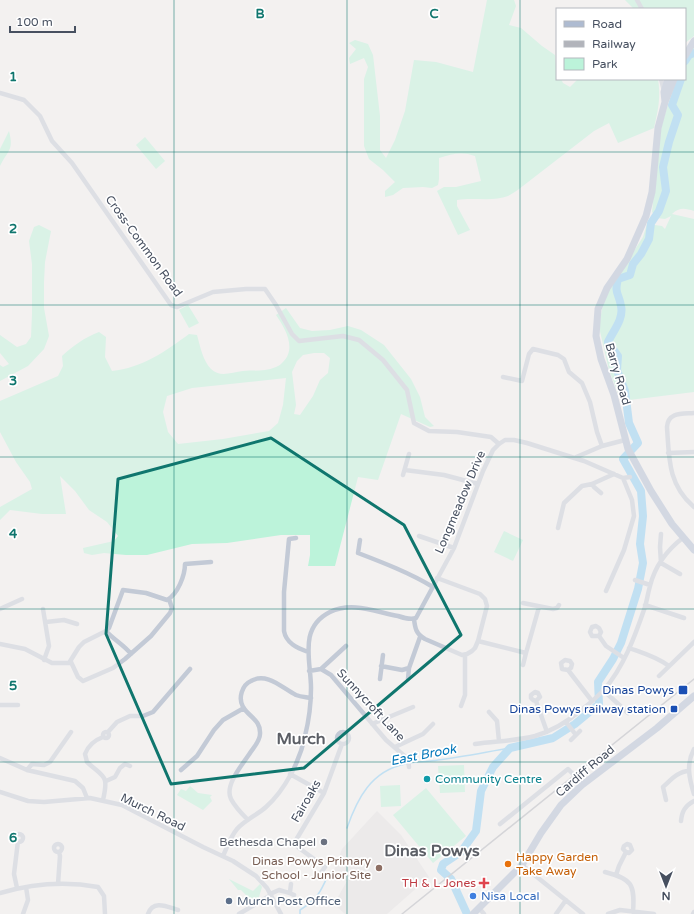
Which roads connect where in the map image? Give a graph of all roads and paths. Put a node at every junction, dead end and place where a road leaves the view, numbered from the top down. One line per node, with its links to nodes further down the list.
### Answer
1 (694, 41): 2 (main road)
2 (686, 54)
3 (662, 80): 6 (street)
4 (668, 80): 6 (main road, Barry Road)
5 (674, 80): 8 (main road, Barry Road)
6 (664, 92): 8 (main road, Barry Road)
7 (0, 93): 12 (street, Cross-Common Road)
8 (665, 102): 11 (main road, Barry Road)
9 (503, 377): 13 (street)
10 (694, 413): 15 (street)
11 (625, 440): 13 (street); 28 (main road, Barry Road)
12 (499, 444): 17 (street); 21 (street, Longmeadow Drive)
13 (602, 446): 17 (street)
14 (694, 452): 15 (street)
15 (668, 453): 24 (street)
16 (409, 454): 21 (street)
17 (574, 458): 18 (street)
18 (614, 474): 20 (street); 22 (street)
19 (630, 477): 20 (street)
20 (623, 478): 40 (street)
21 (478, 484): 31 (street, Longmeadow Drive)
22 (592, 484): 23 (street); 25 (street)
23 (601, 493)
24 (694, 507)
25 (558, 528)
26 (661, 534): 34 (street)
27 (419, 536): 31 (street)
28 (684, 536): 32 (main road, Barry Road); 34 (street)
29 (296, 538): 61 (street)
30 (360, 540): 39 (street)
31 (454, 548): 36 (street, Longmeadow Drive)
32 (694, 550)
33 (211, 562): 42 (street)
34 (661, 563): 35 (street); 38 (street)
35 (680, 574)
36 (437, 578): 39 (street, Longmeadow Drive); 56 (street)
37 (635, 580): 38 (street)
38 (650, 585): 45 (street)
39 (433, 587): 50 (street, Longmeadow Drive)
40 (606, 591)
41 (22, 599): 47 (street)
42 (169, 600): 53 (street); 63 (street)
43 (523, 603): 46 (street)
44 (559, 604): 46 (street)
45 (645, 605): 49 (street); 60 (street)
46 (539, 607): 62 (street)
47 (0, 609)
48 (43, 609): 51 (street)
49 (684, 618)
50 (414, 619): 55 (street); 61 (street)
51 (46, 622): 52 (street); 67 (street)
52 (77, 624)
53 (106, 631): 63 (street); 68 (street)
54 (600, 636): 66 (street)
55 (420, 637): 65 (street); 72 (street)
56 (478, 641): 62 (street); 65 (street)
57 (694, 642): 71 (street)
58 (0, 644): 67 (street)
59 (346, 646): 73 (street)
60 (629, 648): 66 (street); 71 (street)
61 (308, 652): 76 (street)
62 (526, 653): 69 (street)
63 (131, 654): 68 (street)
64 (382, 655): 70 (street)
65 (465, 655): 87 (street)
66 (624, 658): 80 (street)
67 (44, 660): 68 (street)
68 (71, 662)
69 (523, 665)
70 (381, 666): 72 (street); 78 (street)
71 (669, 666): 77 (street)
72 (409, 668): 79 (street)
73 (321, 669): 76 (street, Sunnycroft Lane); 92 (street, Sunnycroft Lane)
74 (190, 670): 110 (street)
75 (568, 670): 84 (street)
76 (309, 671): 82 (street)
77 (659, 676)
78 (380, 679)
79 (408, 679)
80 (603, 690): 84 (street); 91 (street)
81 (694, 696): 111 (main road, Cardiff Road)
82 (311, 698): 89 (street); 109 (street)
83 (536, 701): 96 (street)
84 (592, 701): 94 (street)
85 (0, 705): 86 (street)
86 (18, 705)
87 (461, 706)
88 (413, 707): 92 (street)
89 (244, 708): 107 (street); 119 (street)
90 (489, 712): 98 (street)
91 (628, 713)
92 (372, 724): 101 (street, Sunnycroft Lane)
93 (434, 724): 101 (street)
94 (569, 726): 96 (street); 97 (street)
95 (71, 732): 106 (street)
96 (546, 732): 98 (street)
97 (571, 740)
98 (499, 741): 100 (street)
99 (342, 744): 113 (street, Fairoaks)
100 (475, 744)
101 (395, 747): 105 (street, Sunnycroft Lane)
102 (694, 749): 108 (street)
103 (0, 758): 106 (street)
104 (130, 766): 110 (street)
105 (409, 767)
106 (27, 770): 115 (street)
107 (180, 770)
108 (689, 771): 114 (street); 117 (street)
109 (290, 774): 113 (street); 119 (street)
110 (106, 781): 116 (street)
111 (582, 785): 121 (street); 126 (main road, Cardiff Road)
112 (0, 792): 115 (street, Murch Road)
113 (324, 793): 129 (street, Fairoaks)
114 (694, 794)
115 (87, 798): 116 (street, Murch Road)
116 (103, 800): 125 (street, Murch Road)
117 (666, 800)
118 (694, 801): 120 (street)
119 (248, 820): 125 (street)
120 (681, 821)
121 (500, 824)
122 (18, 841): 133 (street)
123 (59, 852): 130 (street)
124 (626, 852): 128 (street)
125 (223, 856): 135 (street, Murch Road)
126 (522, 865): 136 (street); 138 (main road, Cardiff Road)
127 (604, 872): 128 (street)
128 (616, 875): 139 (street)
129 (318, 877)
130 (58, 884): 132 (street); 141 (street)
131 (291, 884): 135 (street)
132 (26, 887): 133 (street); 140 (street)
133 (17, 888): 134 (street)
134 (0, 893)
135 (271, 894): 143 (street); 144 (street, Murch Road)
136 (566, 900): 146 (street); 147 (street)
137 (178, 910): 142 (street)
138 (481, 911): 145 (main road, Cardiff Road)
139 (633, 912): 148 (street); 149 (street)
140 (23, 914)
141 (105, 914)
142 (148, 914)
143 (239, 914)
144 (281, 914)
145 (473, 914)
146 (556, 914)
147 (583, 914)
148 (608, 914)
149 (654, 914)

